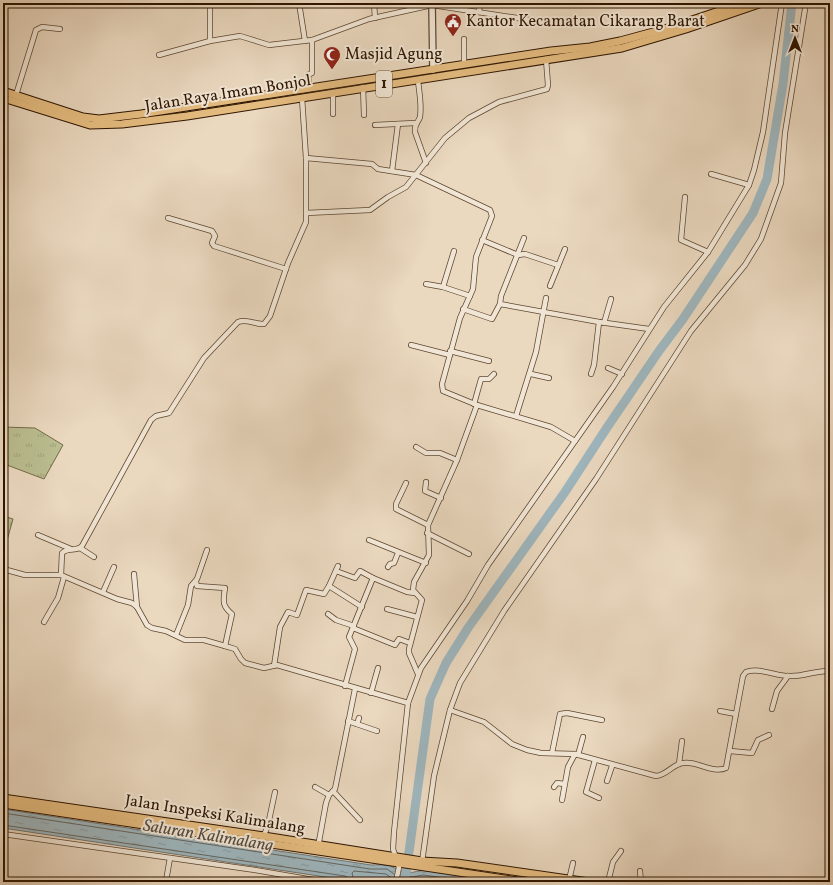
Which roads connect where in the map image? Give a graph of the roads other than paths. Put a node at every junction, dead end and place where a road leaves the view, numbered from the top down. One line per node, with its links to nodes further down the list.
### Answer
1 (210, 3): 16 (street)
2 (300, 3): 17 (street)
3 (374, 3): 11 (street)
4 (480, 3): 10 (street)
5 (742, 3): 19 (main road, Jalan Raya Imam Bonjol / 1)
6 (762, 3): 19 (main road, Jalan Raya Imam Bonjol / 1)
7 (782, 3): 41 (street)
8 (806, 3): 124 (street)
9 (432, 4): 10 (street); 11 (street); 21 (street)
10 (479, 12): 12 (street)
11 (375, 18): 15 (street)
12 (543, 22)
13 (60, 29): 28 (street)
14 (464, 39): 20 (street)
15 (312, 40): 17 (street); 24 (street)
16 (210, 41): 17 (street); 18 (street)
17 (305, 41)
18 (159, 55)
19 (550, 56): 20 (main road, Jalan Raya Imam Bonjol / 1); 22 (main road, Jalan Raya Imam Bonjol / 1); 37 (street)
20 (464, 65): 21 (main road, Jalan Raya Imam Bonjol / 1)
21 (433, 70): 24 (main road, Jalan Raya Imam Bonjol / 1)
22 (418, 80): 23 (main road, Jalan Raya Imam Bonjol / 1); 33 (street)
23 (363, 87): 27 (main road, Jalan Raya Imam Bonjol / 1); 32 (street)
24 (309, 88): 25 (main road, Jalan Raya Imam Bonjol / 1)
25 (300, 90): 28 (main road, Jalan Raya Imam Bonjol / 1); 30 (main road)
26 (3, 91): 28 (main road, Jalan Raya Imam Bonjol / 1)
27 (333, 92): 30 (main road, Jalan Raya Imam Bonjol / 1); 31 (street)
28 (16, 95)
29 (3, 98): 30 (main road, Jalan Raya Imam Bonjol / 1)
30 (302, 98): 36 (street)
31 (333, 114)
32 (364, 115)
33 (415, 123): 34 (street); 37 (street)
34 (398, 124): 35 (street); 38 (street)
35 (375, 125)
36 (306, 158): 38 (street); 43 (street)
37 (426, 163): 40 (street)
38 (392, 171): 40 (street)
39 (711, 174): 41 (street)
40 (416, 175): 43 (street); 46 (street)
41 (749, 185): 49 (street)
42 (685, 198): 49 (street)
43 (306, 213): 52 (street)
44 (168, 218): 52 (street)
45 (524, 238): 50 (street)
46 (482, 240): 50 (street); 56 (street)
47 (565, 249): 51 (street)
48 (454, 251): 55 (street)
49 (708, 252): 63 (street)
50 (518, 255): 51 (street); 59 (street)
51 (558, 265): 54 (street)
52 (286, 269): 85 (street)
53 (426, 284): 55 (street)
54 (550, 286)
55 (443, 287): 56 (street)
56 (470, 296): 60 (street)
57 (546, 298): 61 (street)
58 (611, 299): 62 (street)
59 (500, 304): 60 (street); 61 (street)
60 (463, 309): 65 (street)
61 (544, 312): 62 (street); 69 (street)
62 (601, 322): 63 (street); 70 (street)
63 (649, 329): 71 (street)
64 (411, 345): 65 (street)
65 (450, 353): 66 (street); 73 (street)
66 (488, 361)
67 (608, 368): 71 (street)
68 (494, 374): 73 (street)
69 (530, 374): 72 (street); 74 (street)
70 (591, 374)
71 (622, 374): 75 (street)
72 (549, 378)
73 (476, 405): 74 (street); 77 (street)
74 (516, 416): 75 (street)
75 (575, 441): 117 (street)
76 (416, 447): 77 (street)
77 (457, 460): 80 (street)
78 (426, 482): 80 (street)
79 (406, 483): 81 (street)
80 (441, 498): 81 (street)
81 (428, 525): 82 (street)
82 (428, 533): 89 (street); 91 (street)
83 (38, 535): 86 (street)
84 (369, 540): 88 (street)
85 (80, 548): 86 (street); 90 (street)
86 (72, 549): 98 (street)
87 (207, 550): 100 (street)
88 (398, 553): 91 (street); 94 (street)
89 (469, 554)
90 (94, 557)
91 (426, 563): 103 (street)
92 (338, 566): 96 (street)
93 (114, 567): 102 (street)
94 (388, 568)
95 (3, 569): 98 (street)
96 (336, 571): 99 (street); 101 (street)
97 (134, 574): 104 (street)
98 (62, 576): 102 (street); 109 (street)
99 (374, 578): 103 (street); 105 (street)
100 (196, 582): 111 (street); 113 (street)
101 (329, 586): 105 (street); 114 (street)
102 (103, 592): 104 (street)
103 (415, 593): 108 (street)
104 (137, 607): 111 (street)
105 (362, 608): 110 (street)
106 (387, 610): 108 (street)
107 (328, 614): 110 (street)
108 (417, 617): 112 (street)
109 (44, 622)
110 (353, 627): 112 (street); 119 (street)
111 (176, 636): 113 (street)
112 (410, 643): 117 (street)
113 (225, 646): 114 (street)
114 (274, 666): 119 (street)
115 (378, 668): 121 (street)
116 (830, 670): 118 (street)
117 (418, 674): 122 (street)
118 (788, 676): 123 (street); 126 (street)
119 (345, 686): 120 (street)
120 (355, 689): 121 (street); 129 (street)
121 (371, 693): 122 (street)
122 (408, 703): 160 (street)
123 (772, 709)
124 (450, 710): 136 (street); 162 (street)
125 (720, 711): 126 (street)
126 (736, 714): 135 (street)
127 (359, 718): 130 (street)
128 (602, 720): 136 (street)
129 (348, 722): 130 (street); 145 (street)
130 (356, 724): 131 (street)
131 (377, 731)
132 (769, 735): 135 (street)
133 (583, 736): 137 (street)
134 (682, 741): 139 (street)
135 (730, 751): 139 (street)
136 (552, 753): 137 (street)
137 (576, 755): 138 (street); 142 (street)
138 (595, 760): 140 (street); 149 (street)
139 (679, 764): 140 (street)
140 (612, 766): 141 (street)
141 (607, 781)
142 (564, 784): 144 (street); 150 (street)
143 (315, 787): 147 (street)
144 (554, 787)
145 (333, 791): 147 (street); 153 (street)
146 (275, 792): 155 (street)
147 (329, 795): 157 (street)
148 (3, 798): 151 (main road); 152 (main road, Jalan Inspeksi Kalimalang)
149 (599, 798)
150 (562, 800)
151 (3, 804): 152 (main road, Jalan Inspeksi Kalimalang)
152 (134, 820): 155 (main road, Jalan Inspeksi Kalimalang); 156 (main road, Jalan Inspeksi Kalimalang)
153 (360, 820)
154 (3, 834): 159 (street)
155 (264, 836): 156 (street); 157 (main road, Jalan Inspeksi Kalimalang)
156 (261, 844): 157 (main road, Jalan Inspeksi Kalimalang)
157 (318, 849): 160 (main road, Jalan Inspeksi Kalimalang)
158 (621, 851): 171 (street)
159 (170, 858): 165 (street); 167 (street)
160 (397, 861): 162 (main road, Jalan Inspeksi Kalimalang); 168 (street)
161 (573, 863): 166 (street)
162 (422, 864): 163 (main road, Jalan Inspeksi Kalimalang)
163 (456, 867): 166 (main road, Jalan Inspeksi Kalimalang); 169 (main road, Jalan Inspeksi Kalimalang)
164 (640, 871): 172 (street)
165 (166, 881)
166 (569, 881): 170 (main road, Jalan Inspeksi Kalimalang)
167 (325, 882)
168 (396, 882)
169 (525, 882)
170 (589, 882)
171 (608, 882)
172 (641, 882)

